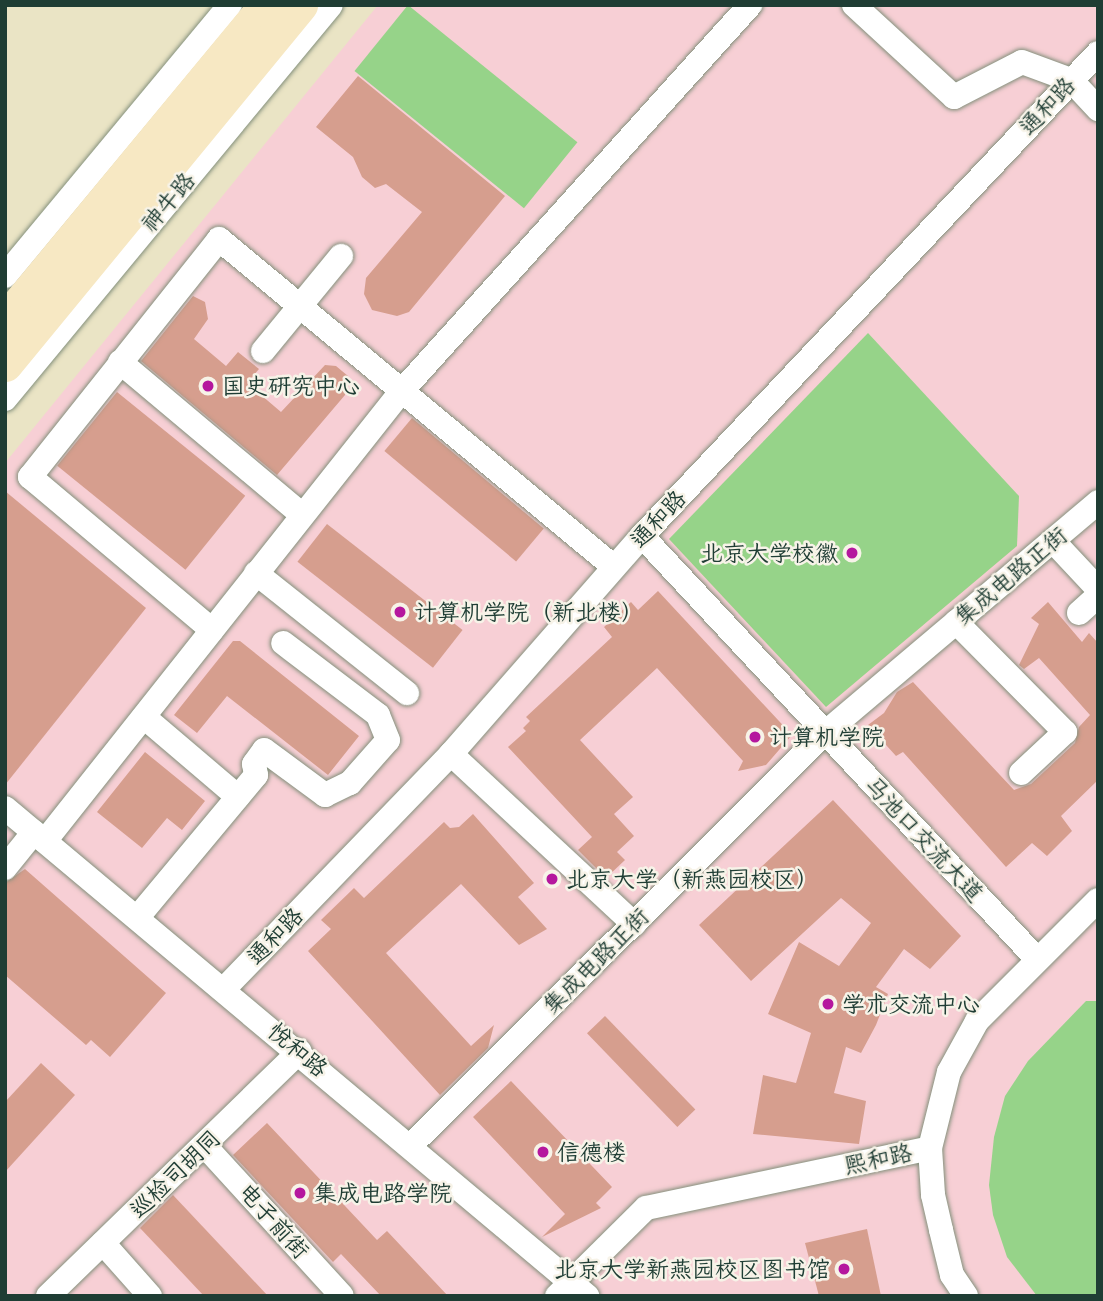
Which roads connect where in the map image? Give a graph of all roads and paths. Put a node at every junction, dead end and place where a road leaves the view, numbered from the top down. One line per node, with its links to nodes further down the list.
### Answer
1 (230, 5): 11 (street)
2 (266, 5): 13 (main road)
3 (299, 5): 16 (main road, 神牛路)
4 (331, 5): 18 (street, 神牛路)
5 (750, 5): 17 (street)
6 (854, 5): 8 (street)
7 (1098, 53): 8 (street, 通和路)
8 (1072, 80): 9 (street); 21 (street, 通和路)
9 (1098, 109)
10 (341, 256): 12 (street)
11 (5, 276)
12 (299, 309): 14 (street); 15 (street); 17 (street)
13 (5, 321)
14 (263, 352)
15 (120, 362): 20 (street); 29 (street)
16 (5, 364)
17 (400, 393): 20 (street); 23 (street)
18 (5, 399)
19 (1098, 502): 22 (street, 集成电路正街)
20 (301, 514): 24 (street)
21 (642, 536): 23 (street, 通和路); 33 (street, 马池口交流大道)
22 (1054, 542): 25 (street); 28 (street, 集成电路正街)
23 (614, 567): 34 (street, 通和路)
24 (256, 573): 29 (street); 31 (street)
25 (1098, 589)
26 (1098, 596): 27 (street)
27 (1079, 613)
28 (957, 622): 33 (street, 集成电路正街); 35 (street)
29 (212, 630): 32 (street)
30 (283, 643): 36 (street)
31 (407, 693)
32 (144, 717): 36 (street); 38 (street)
33 (825, 733): 42 (street, 集成电路正街); 43 (street, 马池口交流大道)
34 (451, 754): 42 (street); 44 (street, 通和路)
35 (1021, 773)
36 (238, 797): 41 (street)
37 (5, 808): 38 (street, 悦和路)
38 (39, 836): 39 (street); 41 (street, 悦和路)
39 (5, 868)
40 (1098, 900): 43 (street, 熙和路)
41 (138, 918): 44 (street, 悦和路)
42 (634, 924): 46 (street, 集成电路正街)
43 (1036, 958): 48 (street, 熙和路)
44 (224, 989): 45 (street, 悦和路)
45 (300, 1051): 46 (street, 悦和路); 47 (street, 巡检司胡同)
46 (411, 1145): 50 (street, 悦和路)
47 (205, 1146): 49 (street, 巡检司胡同); 53 (street, 电子前街)
48 (930, 1148): 50 (street, 熙和路); 54 (street)
49 (103, 1243): 51 (street, 巡检司胡同); 52 (street)
50 (573, 1291)
51 (48, 1296)
52 (150, 1296)
53 (342, 1296)
54 (966, 1296)

